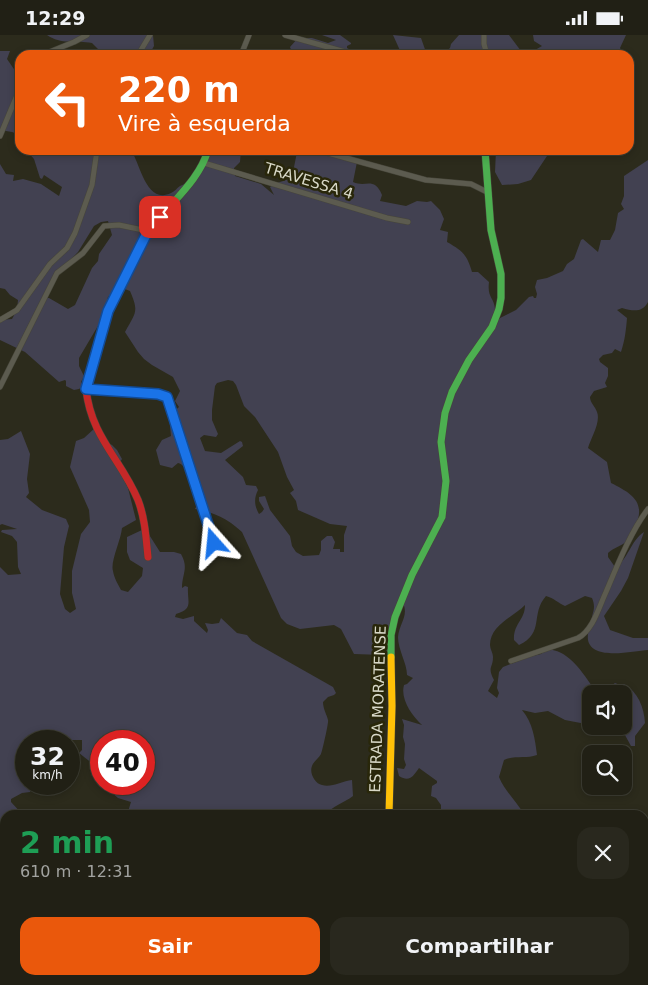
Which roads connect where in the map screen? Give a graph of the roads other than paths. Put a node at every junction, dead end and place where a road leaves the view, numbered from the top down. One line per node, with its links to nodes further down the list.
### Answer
1 (87, 35): 6 (street)
2 (150, 35): 7 (street)
3 (249, 35): 8 (street)
4 (285, 35): 9 (street)
5 (484, 35): 10 (street)
6 (54, 50)
7 (141, 50)
8 (243, 50)
9 (338, 50)
10 (486, 50)
11 (15, 101): 12 (street)
12 (0, 137)
13 (96, 155): 21 (street)
14 (206, 155): 17 (street)
15 (335, 155): 18 (street)
16 (485, 155): 18 (street, ESTRADA MORATENSE)
17 (204, 163): 19 (street, TRAVESSA 4); 20 (street)
18 (489, 193): 28 (street, ESTRADA MORATENSE)
19 (408, 222)
20 (148, 231): 22 (street); 23 (street)
21 (0, 320)
22 (0, 387)
23 (86, 389): 25 (street); 26 (street)
24 (648, 509): 27 (street)
25 (214, 543)
26 (148, 557)
27 (511, 661)
28 (389, 810)

